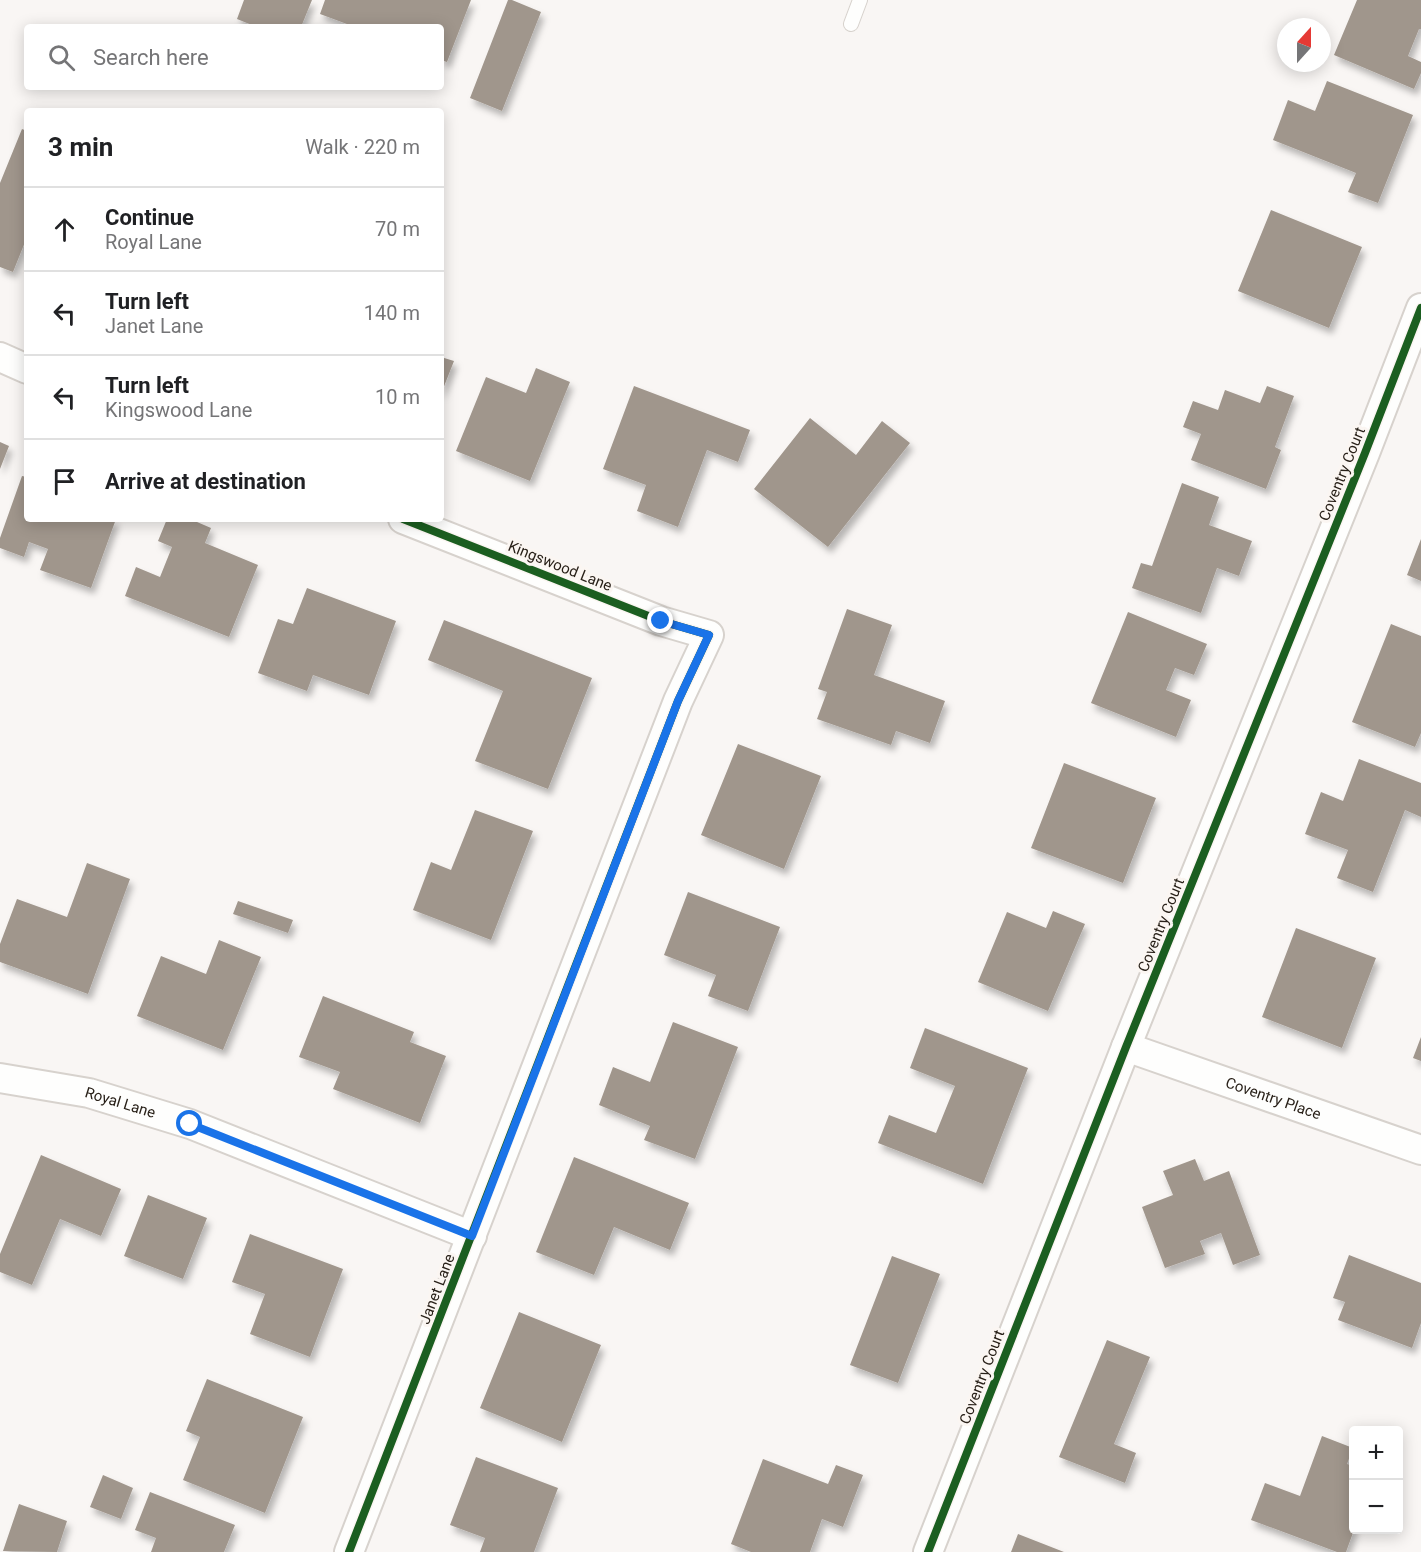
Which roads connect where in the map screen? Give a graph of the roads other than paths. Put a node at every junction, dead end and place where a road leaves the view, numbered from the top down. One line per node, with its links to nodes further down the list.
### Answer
1 (860, 0): 2 (lane)
2 (851, 24)
3 (1421, 308): 8 (street, Coventry Court)
4 (0, 357): 5 (street)
5 (24, 368)
6 (411, 522): 7 (street, Kingswood Lane)
7 (709, 635): 11 (street, Janet Lane)
8 (1126, 1047): 10 (street, Coventry Place); 13 (street, Coventry Court)
9 (0, 1078): 11 (street, Royal Lane)
10 (1421, 1150)
11 (472, 1236): 12 (street, Janet Lane)
12 (350, 1552)
13 (928, 1552)

